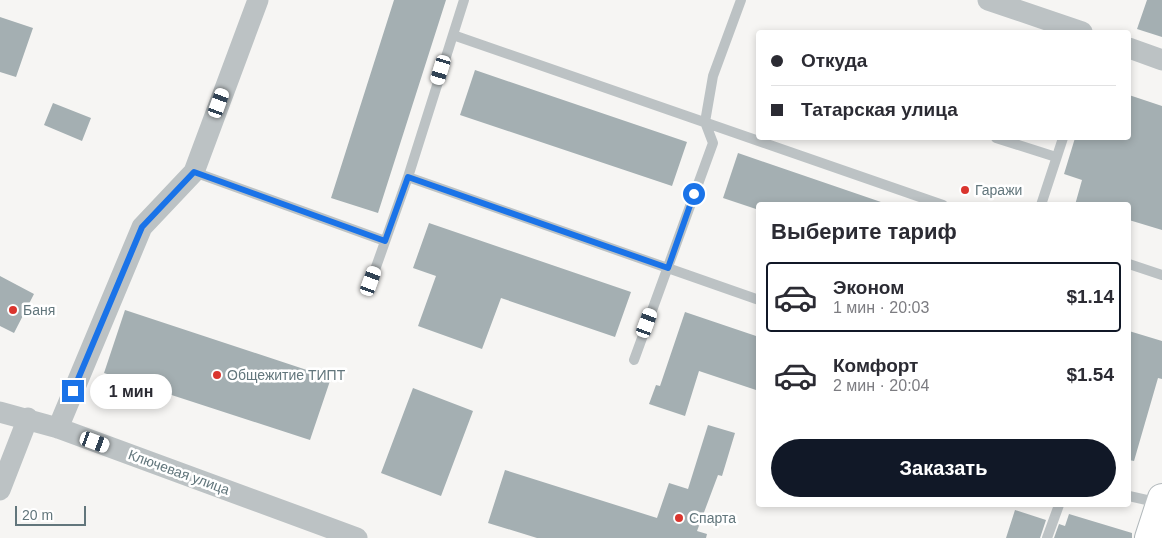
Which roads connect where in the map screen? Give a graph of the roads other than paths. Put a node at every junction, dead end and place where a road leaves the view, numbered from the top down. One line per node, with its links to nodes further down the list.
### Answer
1 (258, 0): 15 (street)
2 (464, 0): 6 (lane)
3 (741, 0): 9 (lane)
4 (988, 0): 5 (street)
5 (1076, 30)
6 (453, 35): 9 (lane); 16 (lane)
7 (1131, 49): 8 (street)
8 (1162, 60)
9 (705, 122): 10 (lane); 21 (lane)
10 (756, 140)
11 (757, 140): 17 (lane)
12 (1002, 140): 14 (lane)
13 (1062, 140): 14 (lane)
14 (1056, 157): 18 (lane)
15 (194, 172): 19 (lane); 28 (street)
16 (408, 177): 19 (lane); 21 (lane)
17 (934, 202)
18 (1042, 202)
19 (385, 241): 23 (lane)
20 (1131, 265): 22 (lane)
21 (668, 268): 24 (lane); 25 (lane)
22 (1162, 275)
23 (371, 281)
24 (756, 299)
25 (634, 360)
26 (0, 412): 27 (street, Ключевая улица)
27 (28, 418): 28 (street, Ключевая улица); 29 (street)
28 (58, 428): 33 (street, Ключевая улица)
29 (0, 490)
30 (1131, 496): 31 (lane)
31 (1161, 500): 35 (main road)
32 (1058, 507): 34 (lane)
33 (357, 538)
34 (1047, 538)
35 (1149, 538)

